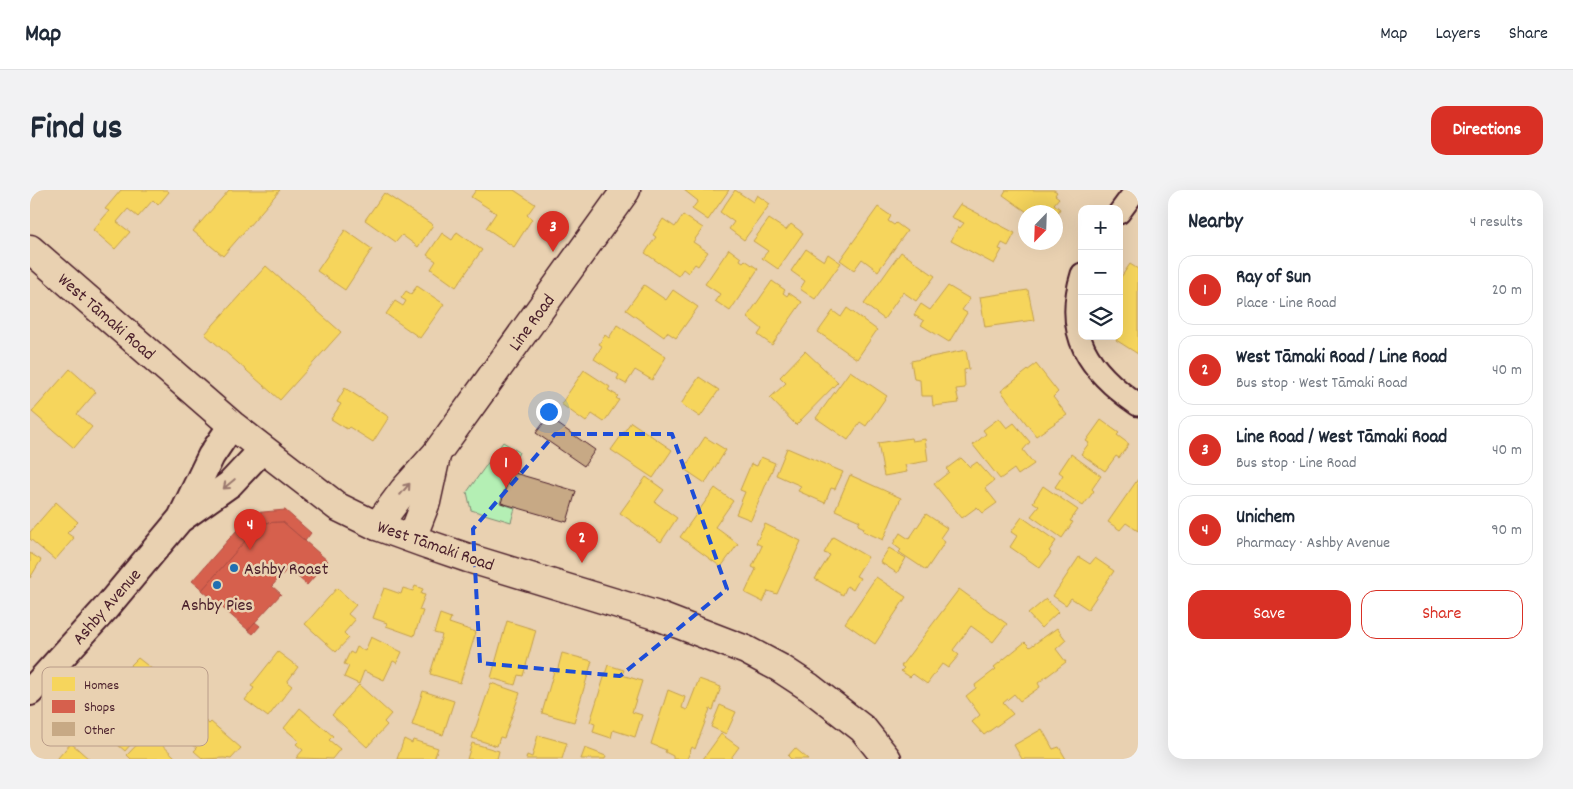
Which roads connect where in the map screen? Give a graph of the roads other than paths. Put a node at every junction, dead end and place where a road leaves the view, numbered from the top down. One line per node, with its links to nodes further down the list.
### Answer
1 (626, 190): 9 (main road, Line Road)
2 (1136, 190): 3 (street)
3 (1123, 208)
4 (30, 249): 7 (main road, West Tāmaki Road)
5 (1078, 292): 6 (street)
6 (1138, 405)
7 (232, 426): 8 (main road, West Tāmaki Road); 10 (street, Ashby Avenue)
8 (263, 449): 10 (street, Ashby Avenue, one-way to 10); 11 (main road, West Tāmaki Road)
9 (436, 454): 11 (main road, Line Road, one-way to 9); 12 (main road, Line Road)
10 (181, 518): 13 (street, Ashby Avenue)
11 (377, 526): 12 (main road, West Tāmaki Road)
12 (412, 538): 16 (main road, West Tāmaki Road)
13 (53, 667)
14 (42, 679): 15 (street, Ashby Avenue)
15 (30, 692)
16 (887, 759)

